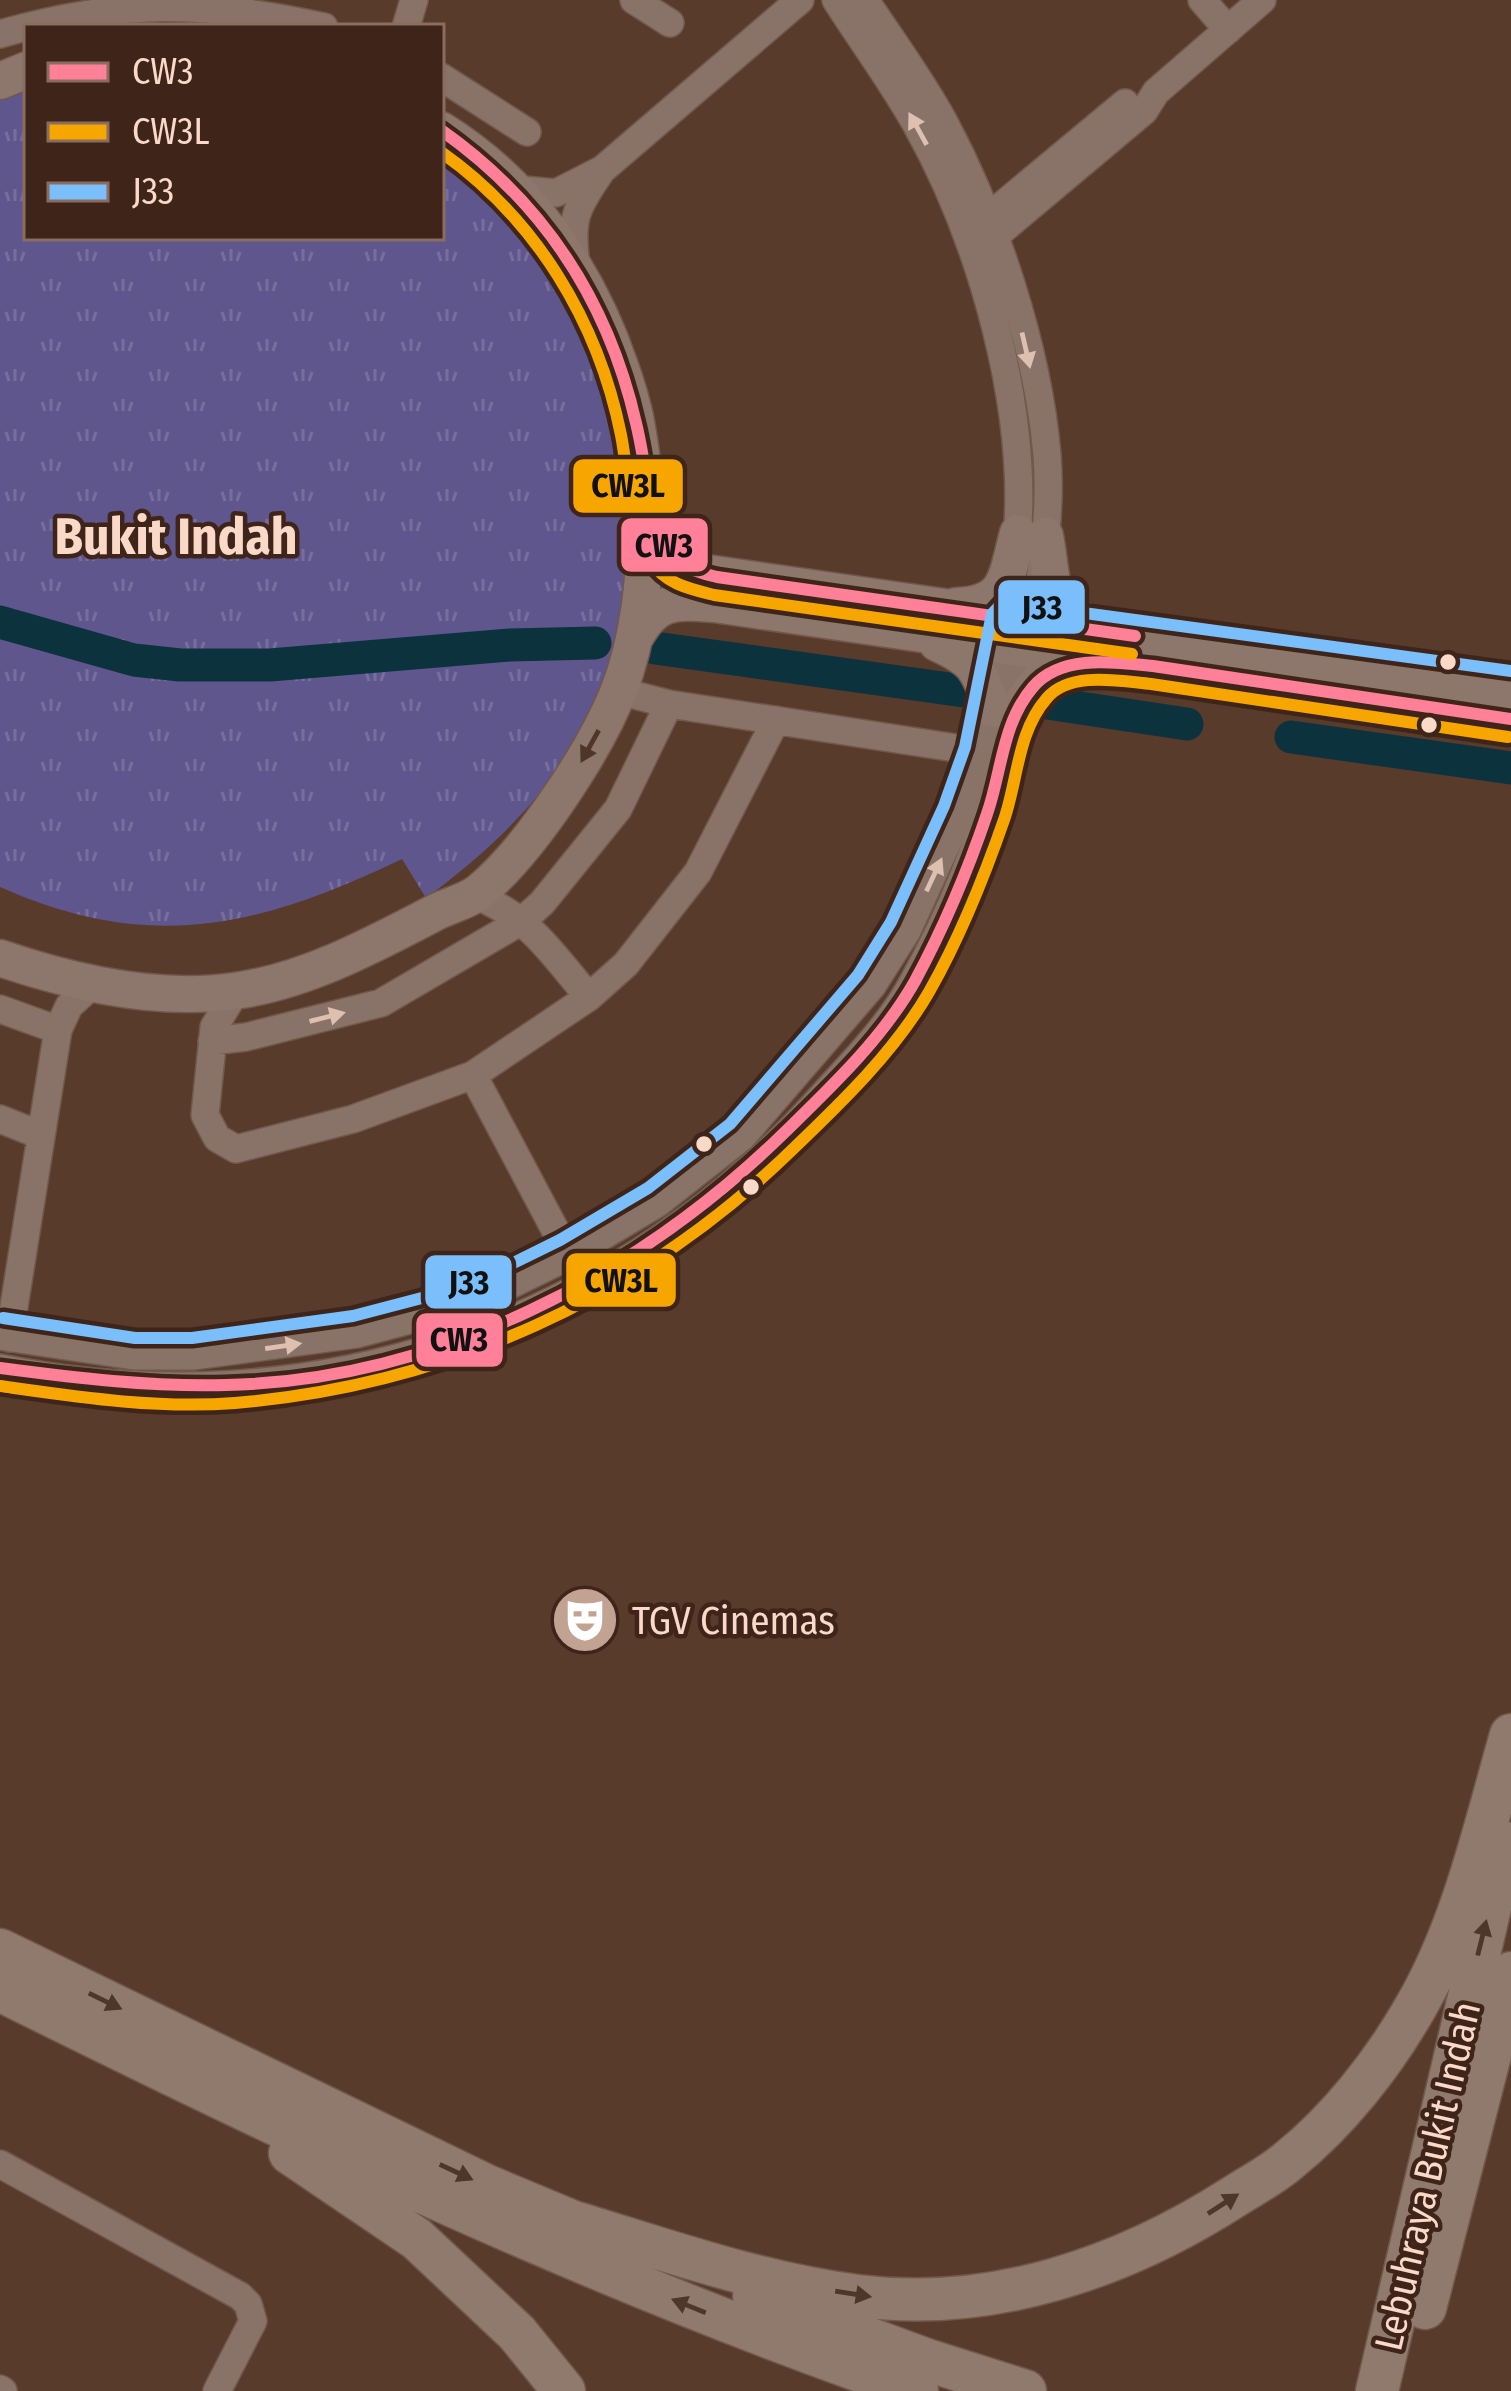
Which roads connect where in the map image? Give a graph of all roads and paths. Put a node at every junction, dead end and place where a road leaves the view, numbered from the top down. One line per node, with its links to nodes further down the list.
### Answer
1 (634, 0): 8 (street)
2 (800, 0): 15 (street)
3 (836, 0): 17 (street, one-way to 3)
4 (866, 0): 17 (street)
5 (1202, 0): 10 (street)
6 (1262, 0): 10 (street)
7 (44, 10): 9 (street); 11 (street)
8 (670, 23)
9 (310, 24)
10 (1228, 30): 17 (street)
11 (0, 34)
12 (444, 79): 14 (street)
13 (444, 132): 16 (main road)
14 (527, 132)
15 (603, 170): 16 (street); 18 (street)
16 (513, 189): 18 (main road)
17 (981, 236): 20 (street)
18 (576, 270): 19 (main road)
19 (648, 498): 21 (main road); 23 (main road)
20 (1032, 534): 21 (main road); 22 (street); 24 (main road)
21 (919, 620): 22 (main road); 23 (main road); 28 (main road)
22 (1018, 634): 24 (main road); 28 (street)
23 (634, 639): 26 (main road)
24 (1125, 649): 25 (main road); 28 (main road); 29 (main road)
25 (1511, 689)
26 (619, 691): 27 (street); 32 (main road, one-way to 32)
27 (669, 704): 30 (street); 32 (street)
28 (1004, 711): 31 (street); 46 (street)
29 (1511, 718)
30 (776, 719): 31 (street); 38 (street)
31 (982, 752): 45 (street, one-way to 31)
32 (502, 899): 36 (main road); 38 (street); 41 (street, one-way to 32)
33 (0, 958): 34 (main road)
34 (39, 971): 35 (main road); 40 (street)
35 (92, 985): 37 (main road); 40 (street)
36 (236, 991): 37 (main road); 41 (street)
37 (193, 993): 41 (street)
38 (589, 997): 42 (street)
39 (0, 1009): 40 (street)
40 (58, 1030): 44 (street)
41 (213, 1034): 42 (street)
42 (473, 1075): 45 (street)
43 (0, 1119): 44 (street)
44 (40, 1135): 47 (street)
45 (569, 1256): 46 (street); 47 (street, one-way to 45)
46 (585, 1286): 48 (street)
47 (4, 1337)
48 (0, 1368)
49 (1511, 1735): 56 (highway, one-way to 49)
50 (1511, 1820): 57 (highway, Lebuhraya Bukit Indah, one-way to 50)
51 (0, 1949): 56 (highway, one-way to 56)
52 (1511, 1973): 57 (highway, Lebuhraya Bukit Indah)
53 (0, 1990): 54 (highway)
54 (146, 2063): 59 (highway); 60 (highway, one-way to 54)
55 (0, 2164): 58 (street)
56 (577, 2223): 61 (highway)
57 (1392, 2386)
58 (217, 2391)
59 (564, 2391)
60 (917, 2391)
61 (1025, 2391)

